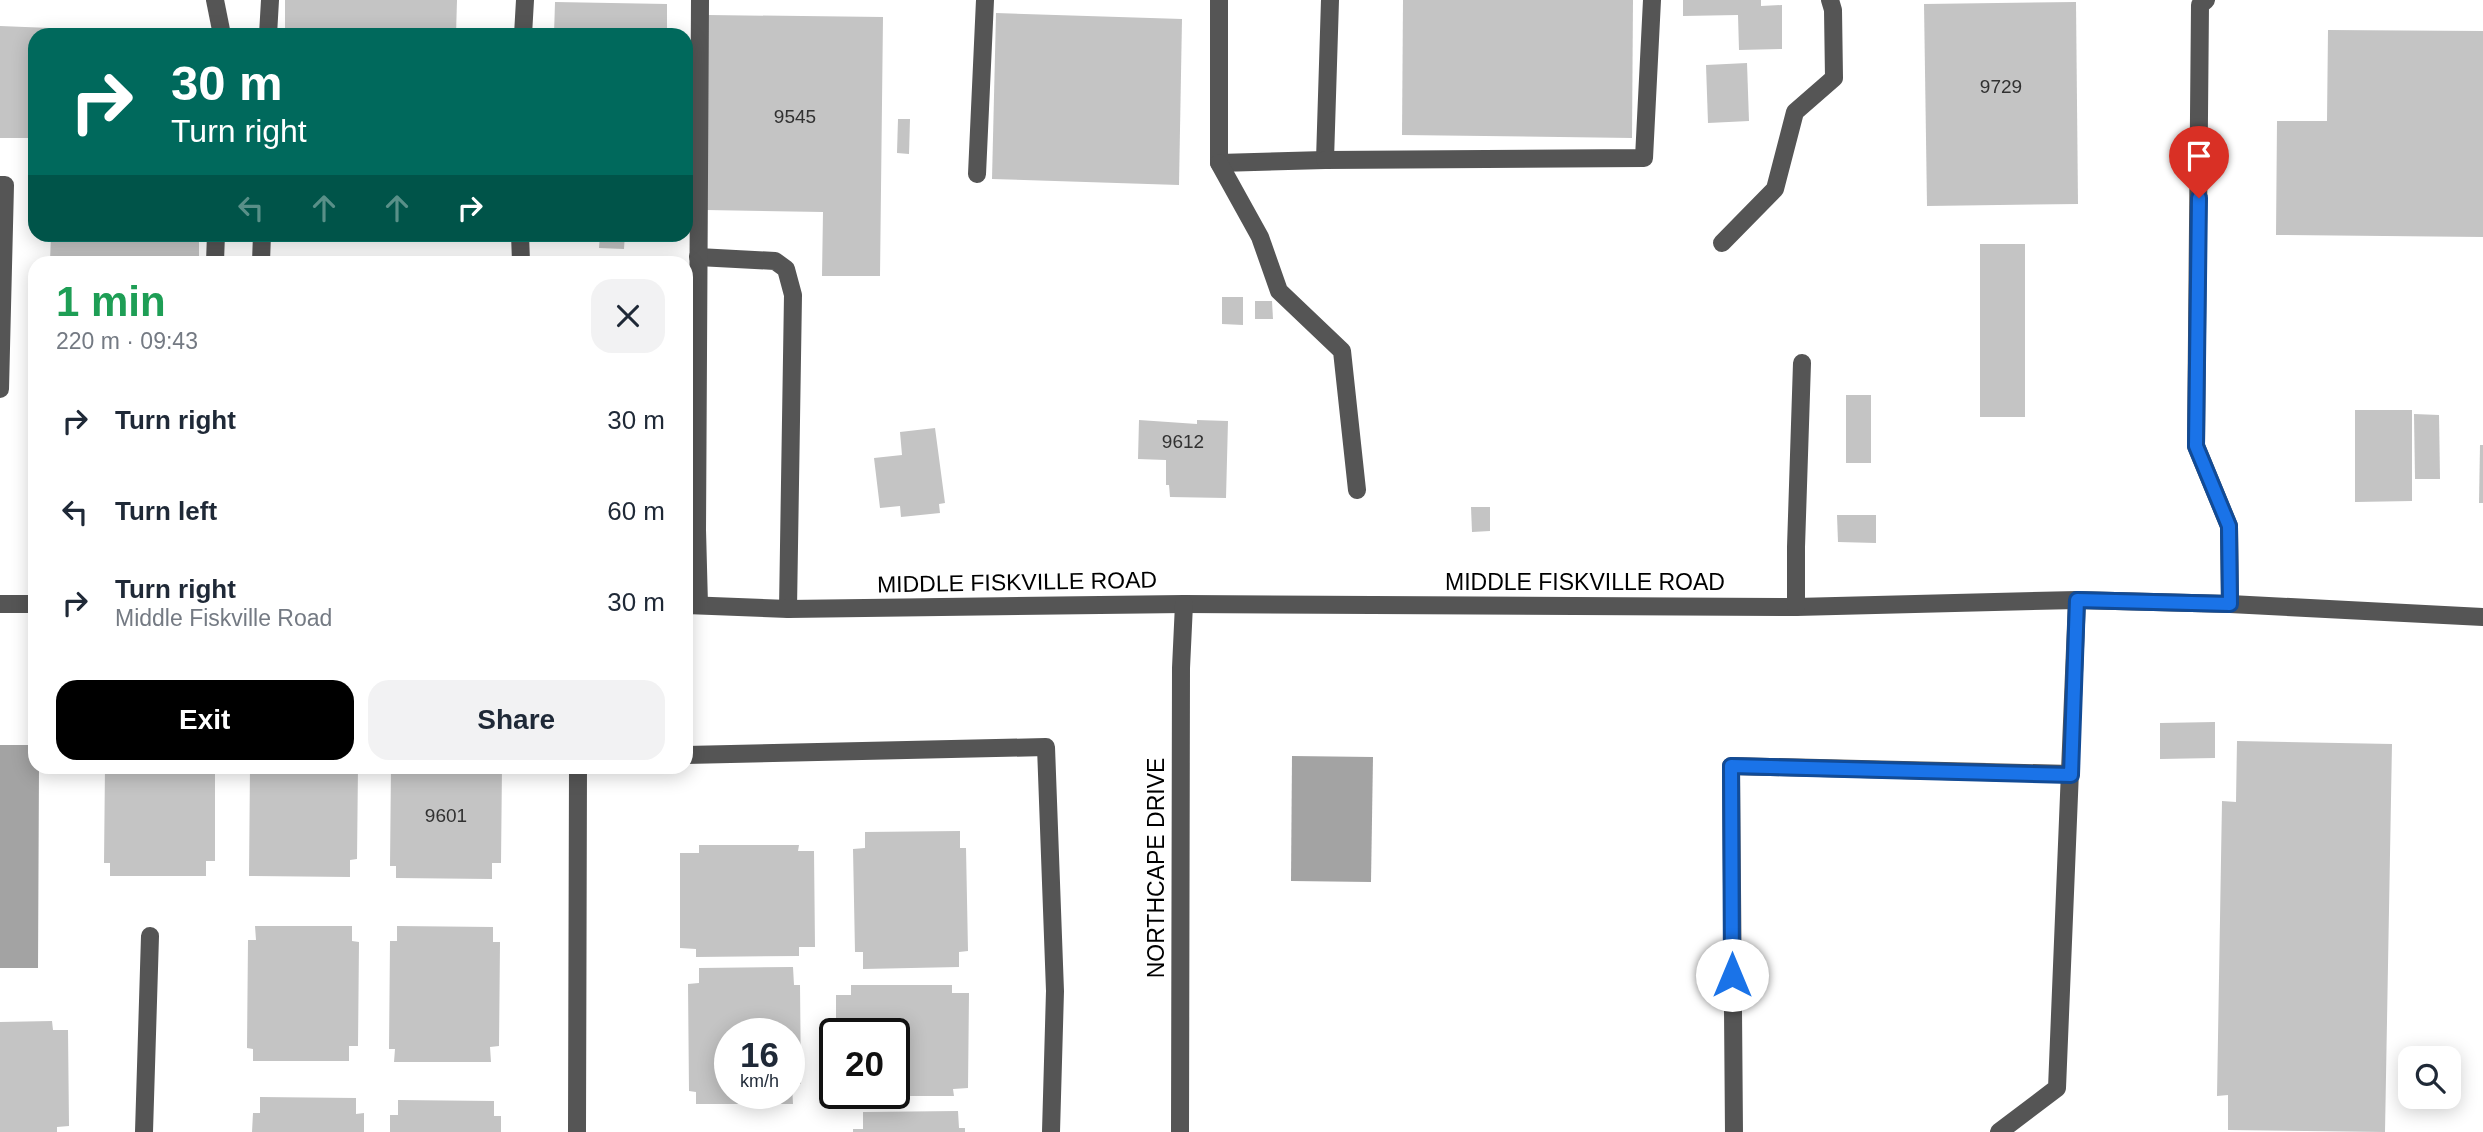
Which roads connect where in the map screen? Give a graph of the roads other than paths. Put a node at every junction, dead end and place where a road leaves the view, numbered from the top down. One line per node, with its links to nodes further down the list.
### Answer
1 (215, 0): 11 (street)
2 (270, 0): 12 (street)
3 (525, 0): 13 (street)
4 (700, 0): 19 (street)
5 (985, 0): 16 (street)
6 (1219, 0): 15 (street)
7 (1330, 0): 14 (street)
8 (1652, 0): 14 (street)
9 (1830, 0): 18 (street)
10 (2206, 0): 27 (street)
11 (221, 28)
12 (268, 28)
13 (523, 28)
14 (1325, 160): 15 (street)
15 (1219, 163): 22 (street)
16 (977, 174)
17 (0, 185): 21 (street)
18 (1722, 243)
19 (698, 257): 28 (street); 30 (street)
20 (1802, 363): 29 (street)
21 (0, 389)
22 (1357, 490)
23 (2077, 600): 27 (street, MIDDLE FISKVILLE ROAD); 29 (street, MIDDLE FISKVILLE ROAD); 34 (street)
24 (0, 604): 25 (street)
25 (28, 604)
26 (1184, 604): 29 (street, MIDDLE FISKVILLE ROAD); 30 (street, MIDDLE FISKVILLE ROAD); 39 (street, NORTHCAPE DRIVE)
27 (2230, 604): 31 (street, MIDDLE FISKVILLE ROAD)
28 (693, 605): 30 (street, MIDDLE FISKVILLE ROAD)
29 (1796, 607)
30 (788, 609)
31 (2483, 617)
32 (693, 755): 38 (street)
33 (578, 774): 37 (street)
34 (2071, 775): 40 (street); 41 (street)
35 (150, 936): 36 (street)
36 (144, 1132)
37 (577, 1132)
38 (1051, 1132)
39 (1180, 1132)
40 (1734, 1132)
41 (1999, 1132)

